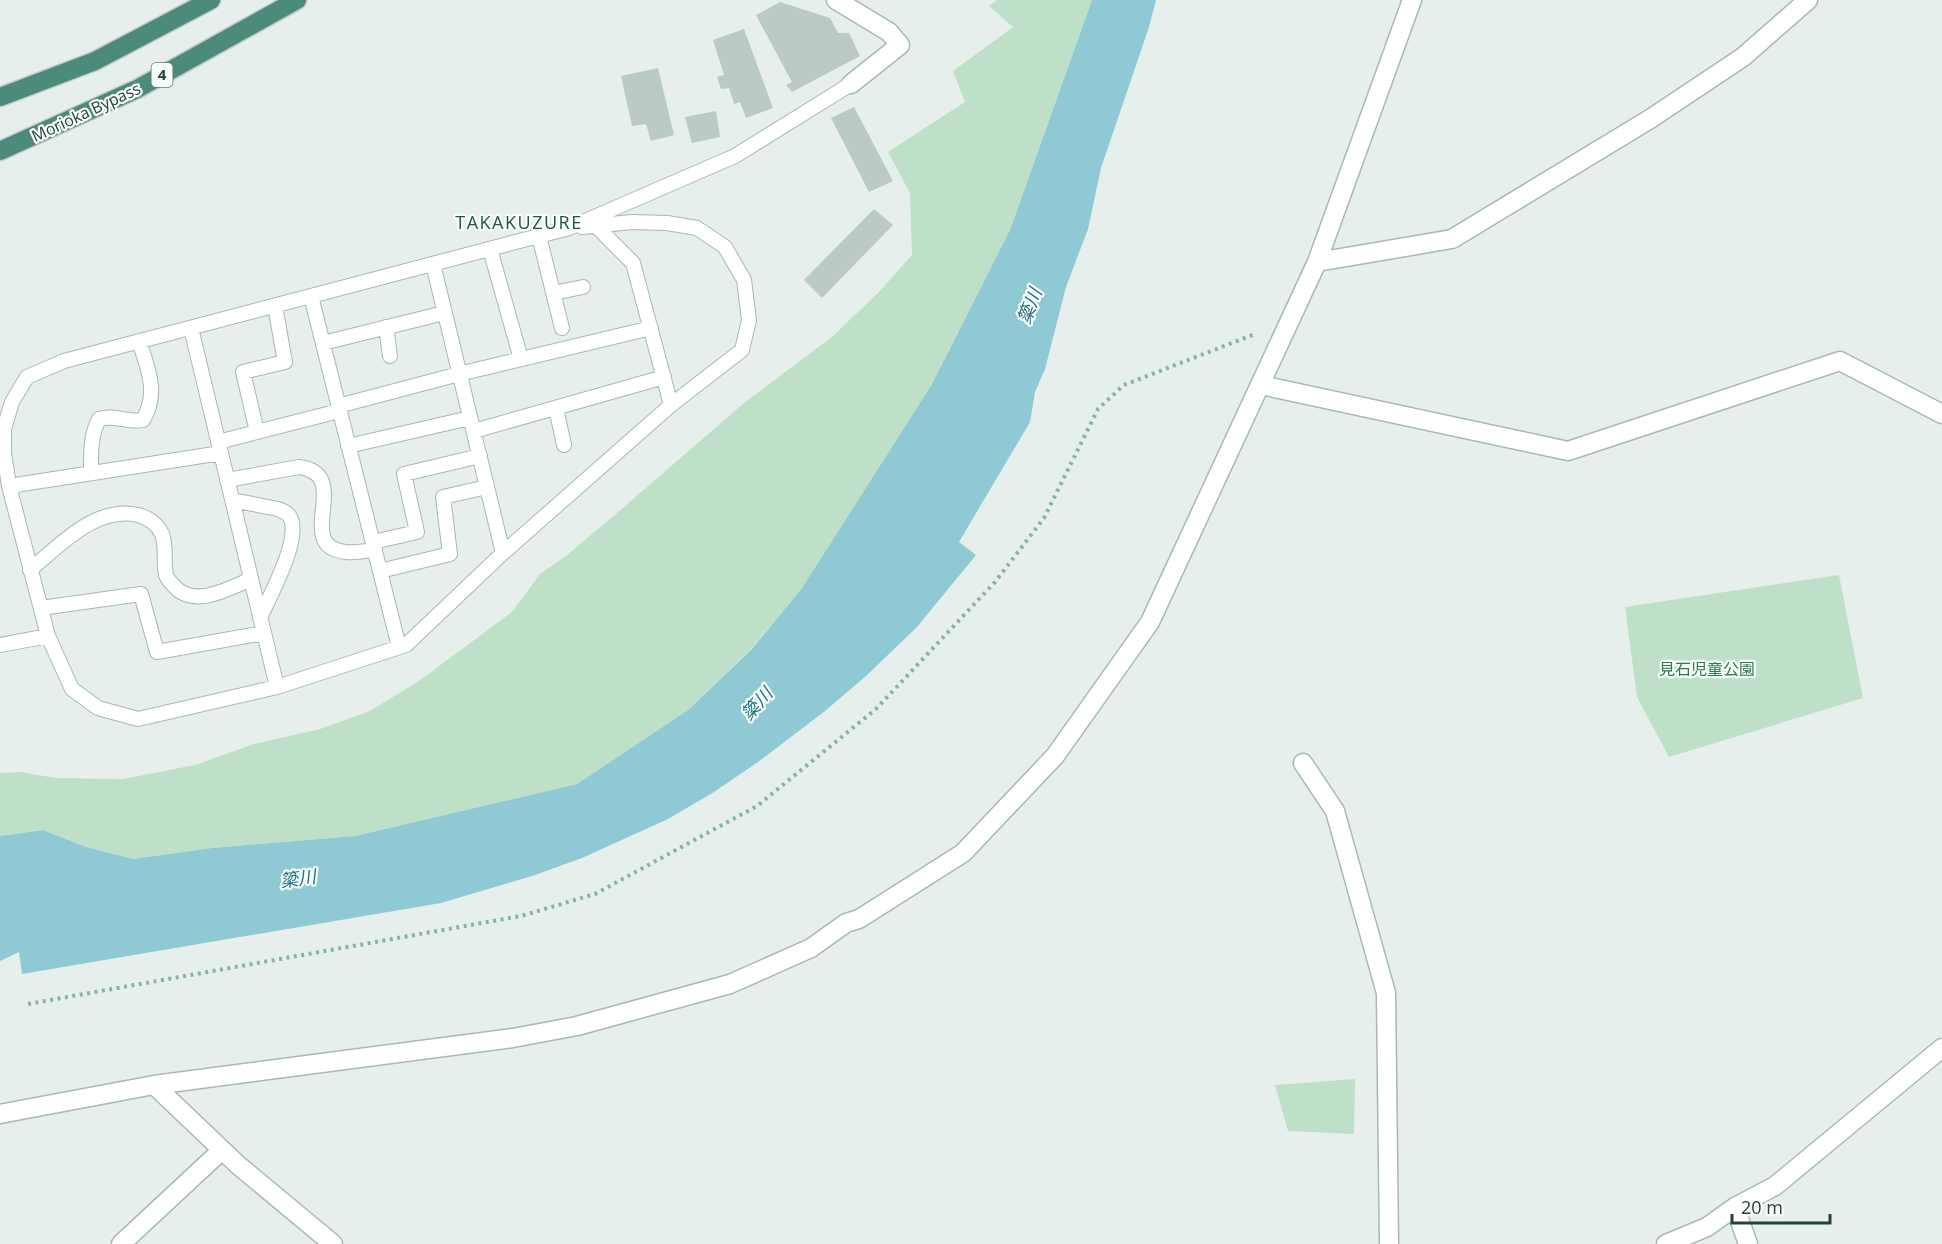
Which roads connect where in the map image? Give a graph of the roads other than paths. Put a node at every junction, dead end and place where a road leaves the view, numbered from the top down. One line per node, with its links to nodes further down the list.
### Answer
1 (211, 0): 7 (highway)
2 (297, 0): 8 (highway, Morioka Bypass / 4)
3 (836, 0): 6 (street)
4 (1412, 0): 13 (street)
5 (1808, 0): 13 (street)
6 (851, 84): 10 (lane)
7 (0, 97)
8 (0, 151)
9 (596, 226): 10 (lane); 23 (lane); 31 (lane)
10 (569, 228): 11 (lane)
11 (539, 236): 12 (lane); 16 (lane)
12 (490, 249): 14 (lane); 27 (lane)
13 (1317, 262): 30 (street)
14 (433, 264): 17 (lane); 19 (lane)
15 (583, 287): 16 (lane)
16 (553, 293): 22 (lane)
17 (311, 297): 18 (lane); 25 (lane)
18 (275, 306): 21 (lane); 36 (lane)
19 (444, 313): 20 (lane); 28 (lane)
20 (386, 327): 25 (lane); 26 (lane)
21 (191, 328): 24 (lane); 39 (lane)
22 (562, 328)
23 (651, 328): 27 (lane); 29 (lane)
24 (140, 342): 41 (lane); 43 (lane)
25 (323, 343): 32 (lane)
26 (390, 356)
27 (521, 359): 28 (lane)
28 (459, 374): 32 (lane); 35 (lane)
29 (664, 377): 31 (lane); 33 (lane)
30 (1261, 385): 34 (street); 60 (street)
31 (671, 405): 47 (lane)
32 (339, 408): 36 (lane); 38 (lane)
33 (556, 408): 35 (lane); 37 (lane)
34 (1942, 414)
35 (472, 424): 38 (lane); 40 (lane)
36 (257, 432): 39 (lane)
37 (564, 445)
38 (348, 446): 46 (lane)
39 (219, 447): 41 (lane); 42 (lane)
40 (480, 456): 44 (lane); 46 (lane)
41 (91, 473): 43 (lane)
42 (227, 480): 45 (lane); 46 (lane)
43 (9, 486): 48 (lane)
44 (487, 487): 47 (lane); 49 (lane)
45 (232, 500): 50 (lane); 52 (lane)
46 (374, 546): 49 (lane)
47 (503, 553): 56 (lane)
48 (30, 570): 50 (lane); 51 (lane)
49 (380, 571): 56 (lane)
50 (251, 579): 52 (lane)
51 (41, 608): 53 (lane); 54 (lane)
52 (260, 618): 53 (lane)
53 (264, 633): 57 (lane)
54 (48, 636): 55 (lane); 57 (lane)
55 (0, 645)
56 (399, 647): 57 (lane)
57 (277, 687)
58 (1303, 763): 66 (street)
59 (1942, 1048): 63 (street)
60 (154, 1085): 61 (street); 62 (street)
61 (0, 1114)
62 (222, 1150): 64 (street); 65 (street)
63 (1735, 1207): 67 (street); 68 (street)
64 (121, 1244)
65 (333, 1244)
66 (1389, 1244)
67 (1666, 1244)
68 (1748, 1244)

